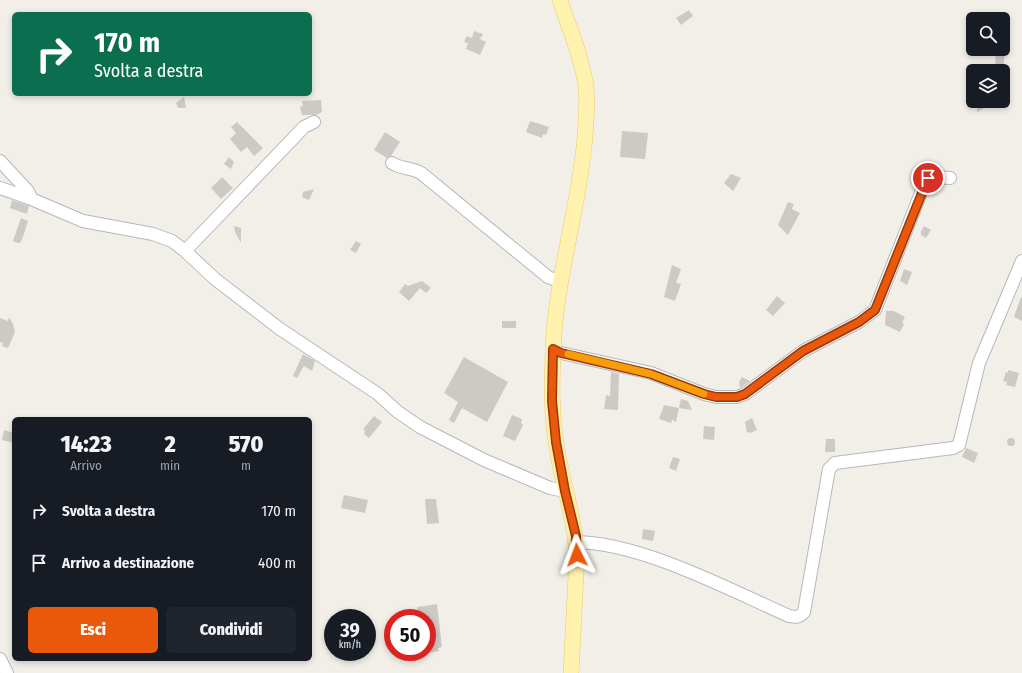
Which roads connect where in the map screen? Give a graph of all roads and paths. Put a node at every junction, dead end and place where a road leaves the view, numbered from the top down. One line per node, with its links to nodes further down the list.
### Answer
1 (560, 0): 10 (main road)
2 (314, 122): 8 (street)
3 (0, 161): 7 (street)
4 (392, 163): 10 (street)
5 (950, 178): 11 (street)
6 (0, 188): 7 (street)
7 (32, 199): 8 (street)
8 (185, 251): 12 (street)
9 (1022, 261): 13 (street)
10 (561, 282): 11 (main road)
11 (553, 349): 12 (main road)
12 (565, 491): 13 (main road)
13 (576, 542): 16 (main road)
14 (0, 659): 15 (street)
15 (7, 673)
16 (571, 673)

